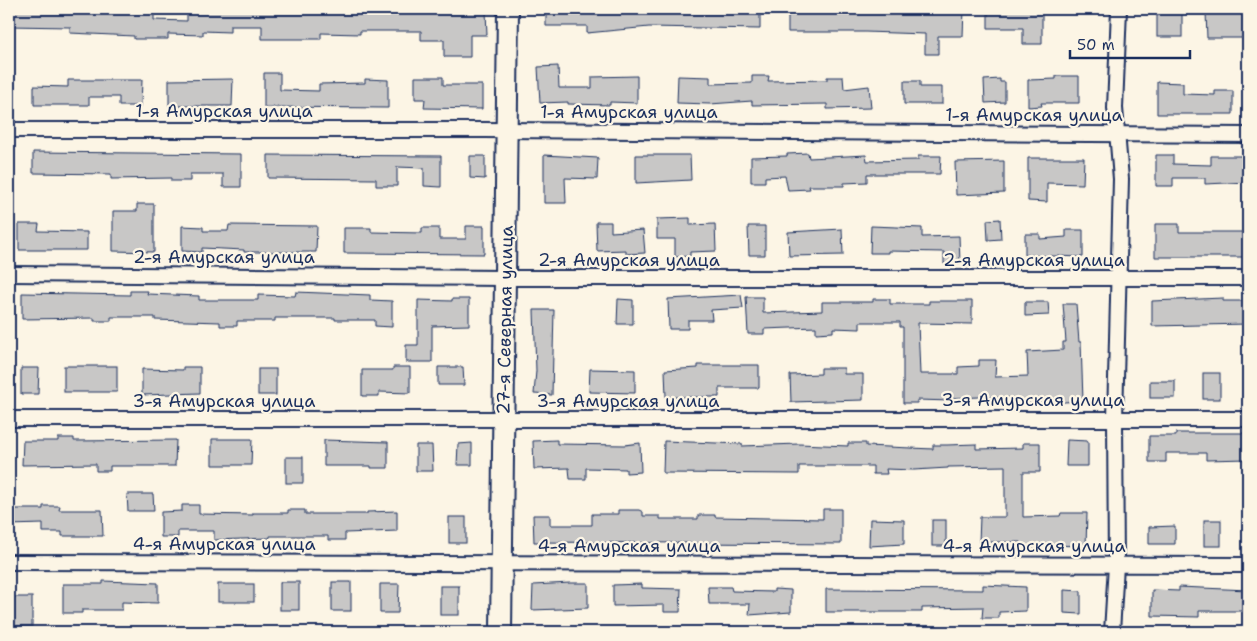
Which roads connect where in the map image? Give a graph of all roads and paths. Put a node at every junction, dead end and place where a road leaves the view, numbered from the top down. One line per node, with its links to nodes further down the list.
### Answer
1 (508, 9): 4 (street, 27-я Северная улица)
2 (1119, 9): 5 (street)
3 (9, 130): 4 (street, 1-я Амурская улица)
4 (507, 130): 5 (street, 1-я Амурская улица); 8 (street, 27-я Северная улица)
5 (1116, 134): 6 (street, 1-я Амурская улица); 10 (street)
6 (1248, 136)
7 (9, 274): 8 (street, 2-я Амурская улица)
8 (505, 278): 10 (street, 2-я Амурская улица); 14 (street, 27-я Северная улица)
9 (1248, 278): 10 (street, 2-я Амурская улица)
10 (1119, 279): 11 (street)
11 (1115, 418): 13 (street, 3-я Амурская улица); 14 (street, 3-я Амурская улица); 17 (street)
12 (9, 419): 14 (street, 3-я Амурская улица)
13 (1248, 419)
14 (504, 420): 16 (street, 27-я Северная улица)
15 (9, 562): 16 (street, 4-я Амурская улица)
16 (502, 565): 17 (street, 4-я Амурская улица); 19 (street, 27-я Северная улица)
17 (1116, 565): 18 (street, 4-я Амурская улица); 20 (street)
18 (1248, 565)
19 (501, 632)
20 (1112, 632)

